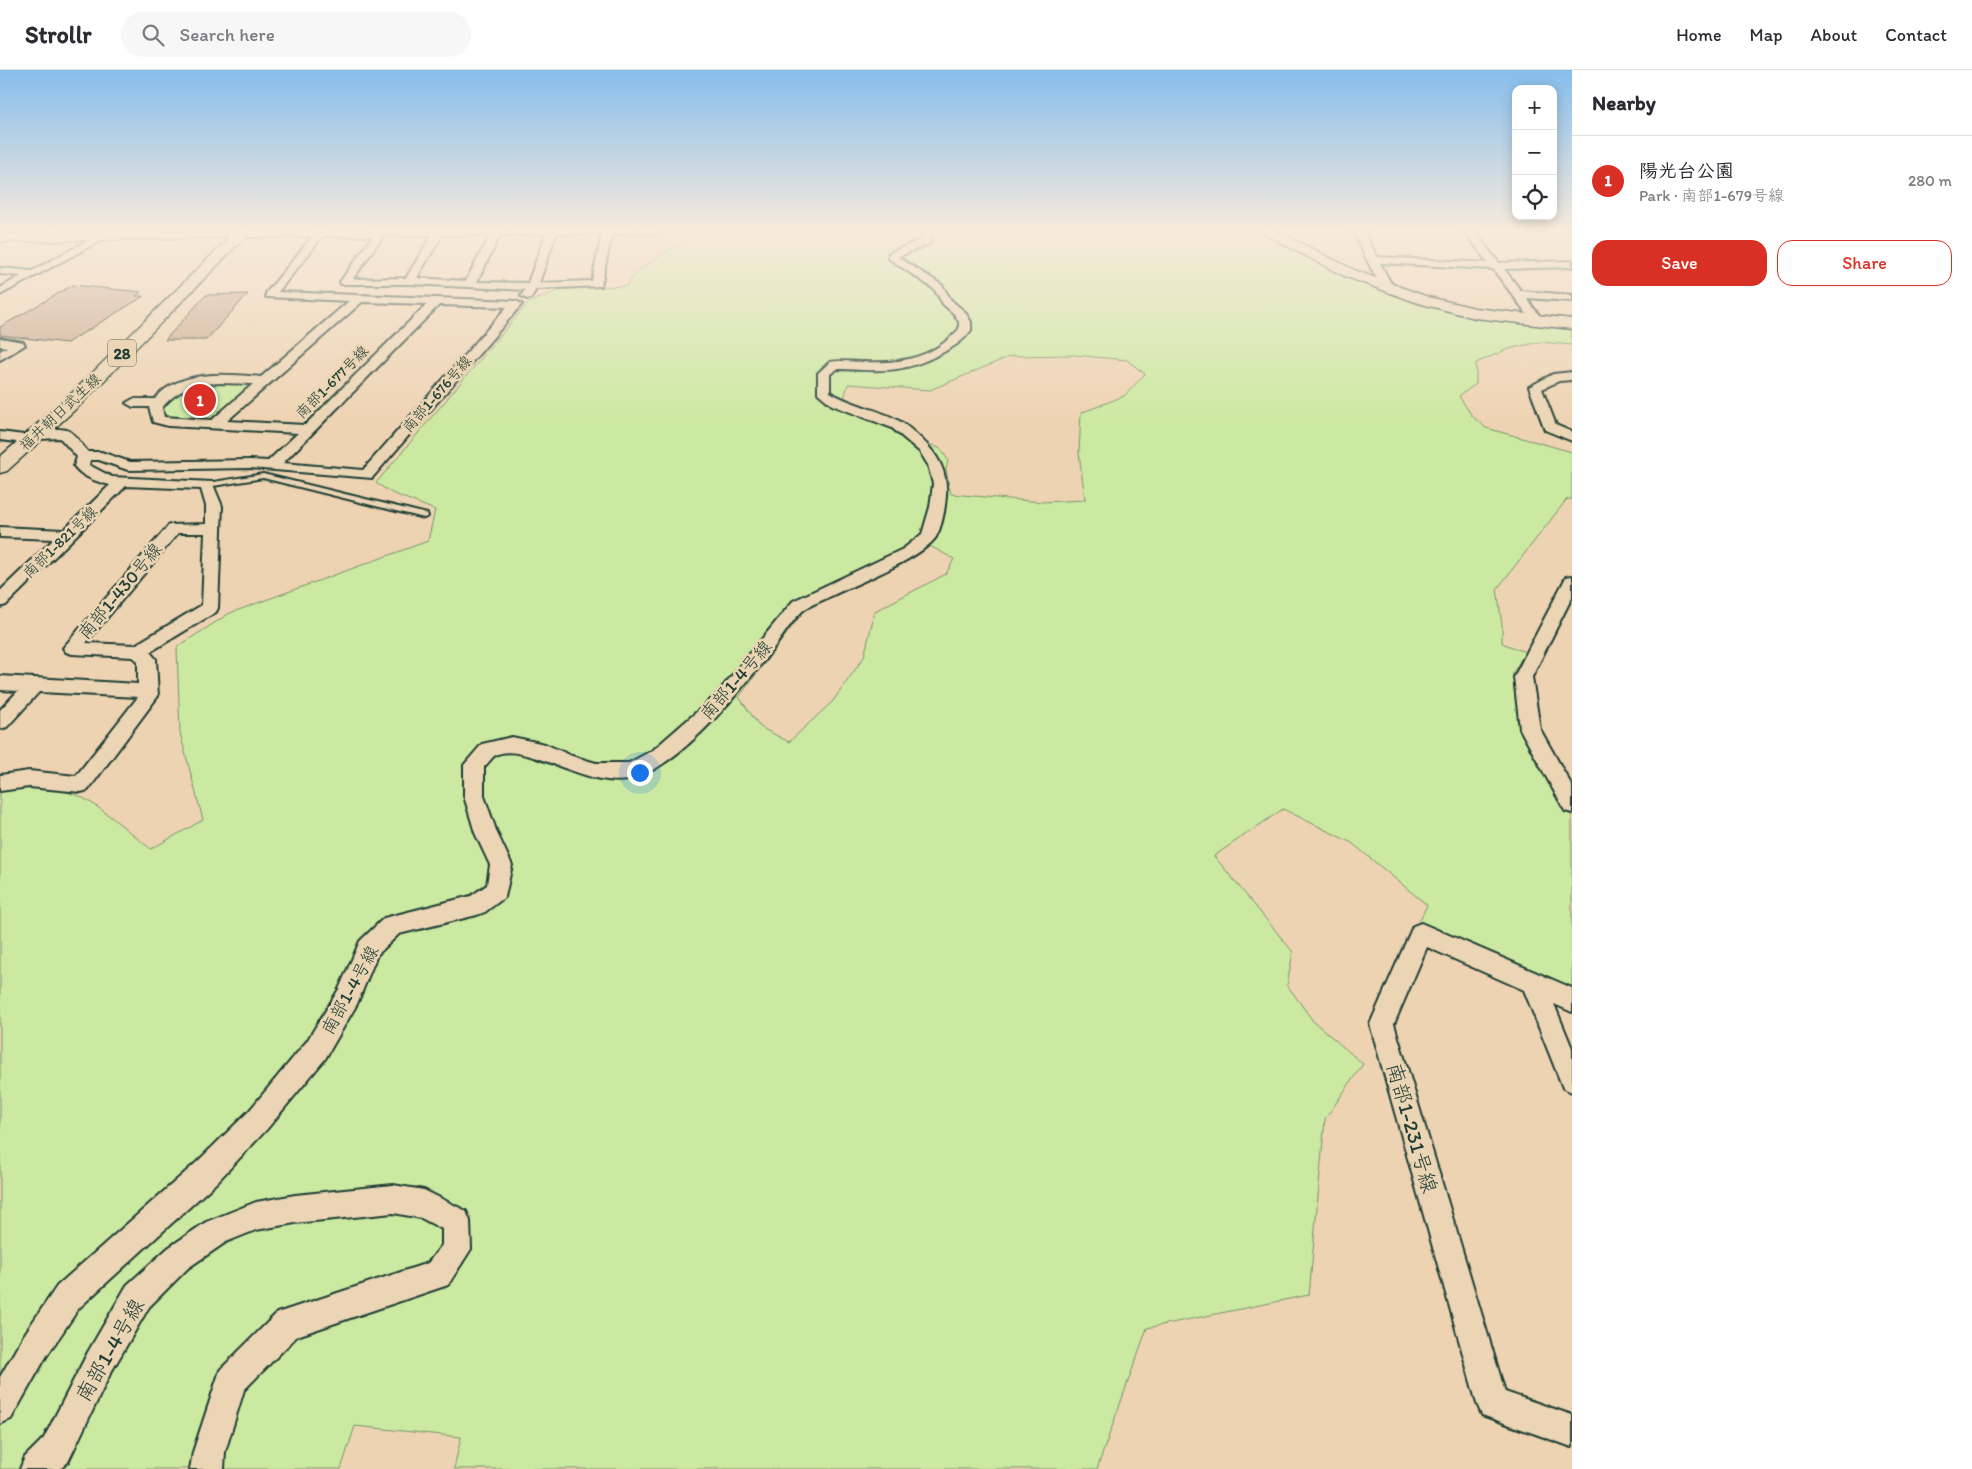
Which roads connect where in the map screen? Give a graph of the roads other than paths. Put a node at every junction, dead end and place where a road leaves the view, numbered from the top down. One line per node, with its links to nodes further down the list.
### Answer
1 (181, 293): 23 (street, 福井朝日武生線 / 28)
2 (271, 293): 8 (street)
3 (528, 293): 10 (street)
4 (942, 293): 46 (street, 南部1-4号線)
5 (1404, 293): 11 (street)
6 (1517, 294): 7 (street); 11 (street)
7 (1572, 298)
8 (358, 299): 9 (street); 16 (street)
9 (436, 302): 10 (street); 20 (street, 南部1-677号線)
10 (516, 304): 25 (street, 南部1-676号線)
11 (1537, 320): 12 (street)
12 (1572, 324)
13 (0, 342): 14 (street)
14 (0, 356)
15 (1572, 376): 22 (street)
16 (264, 380): 18 (street); 19 (street)
17 (133, 402): 18 (street)
18 (157, 403): 19 (street)
19 (214, 425): 20 (street)
20 (308, 429): 25 (street, 南部1-677号線)
21 (0, 436): 23 (street)
22 (1572, 437)
23 (35, 438): 24 (street); 26 (street, 福井朝日武生線 / 28)
24 (84, 456): 25 (street, 南部1-676号線); 27 (street)
25 (273, 465)
26 (0, 467)
27 (121, 483): 28 (street); 32 (street, 南部1-821号線)
28 (208, 485): 29 (lane); 30 (street)
29 (424, 516)
30 (212, 529): 36 (street); 36 (street, 南部1-430号線)
31 (0, 532): 32 (street)
32 (66, 535): 34 (street, 南部1-821号線)
33 (1572, 581): 35 (street)
34 (0, 601)
35 (1566, 607): 42 (street)
36 (138, 651): 39 (street)
37 (0, 683): 38 (street)
38 (34, 685): 39 (street); 40 (street)
39 (147, 691): 41 (street)
40 (0, 722)
41 (0, 783)
42 (1571, 803)
43 (1533, 983): 44 (street, 南部1-231号線); 45 (street); 47 (street, 南部1-231号線)
44 (1572, 1000)
45 (1572, 1079)
46 (0, 1408)
47 (1572, 1431)
48 (37, 1469): 49 (street, 南部1-4号線)
49 (207, 1469)

